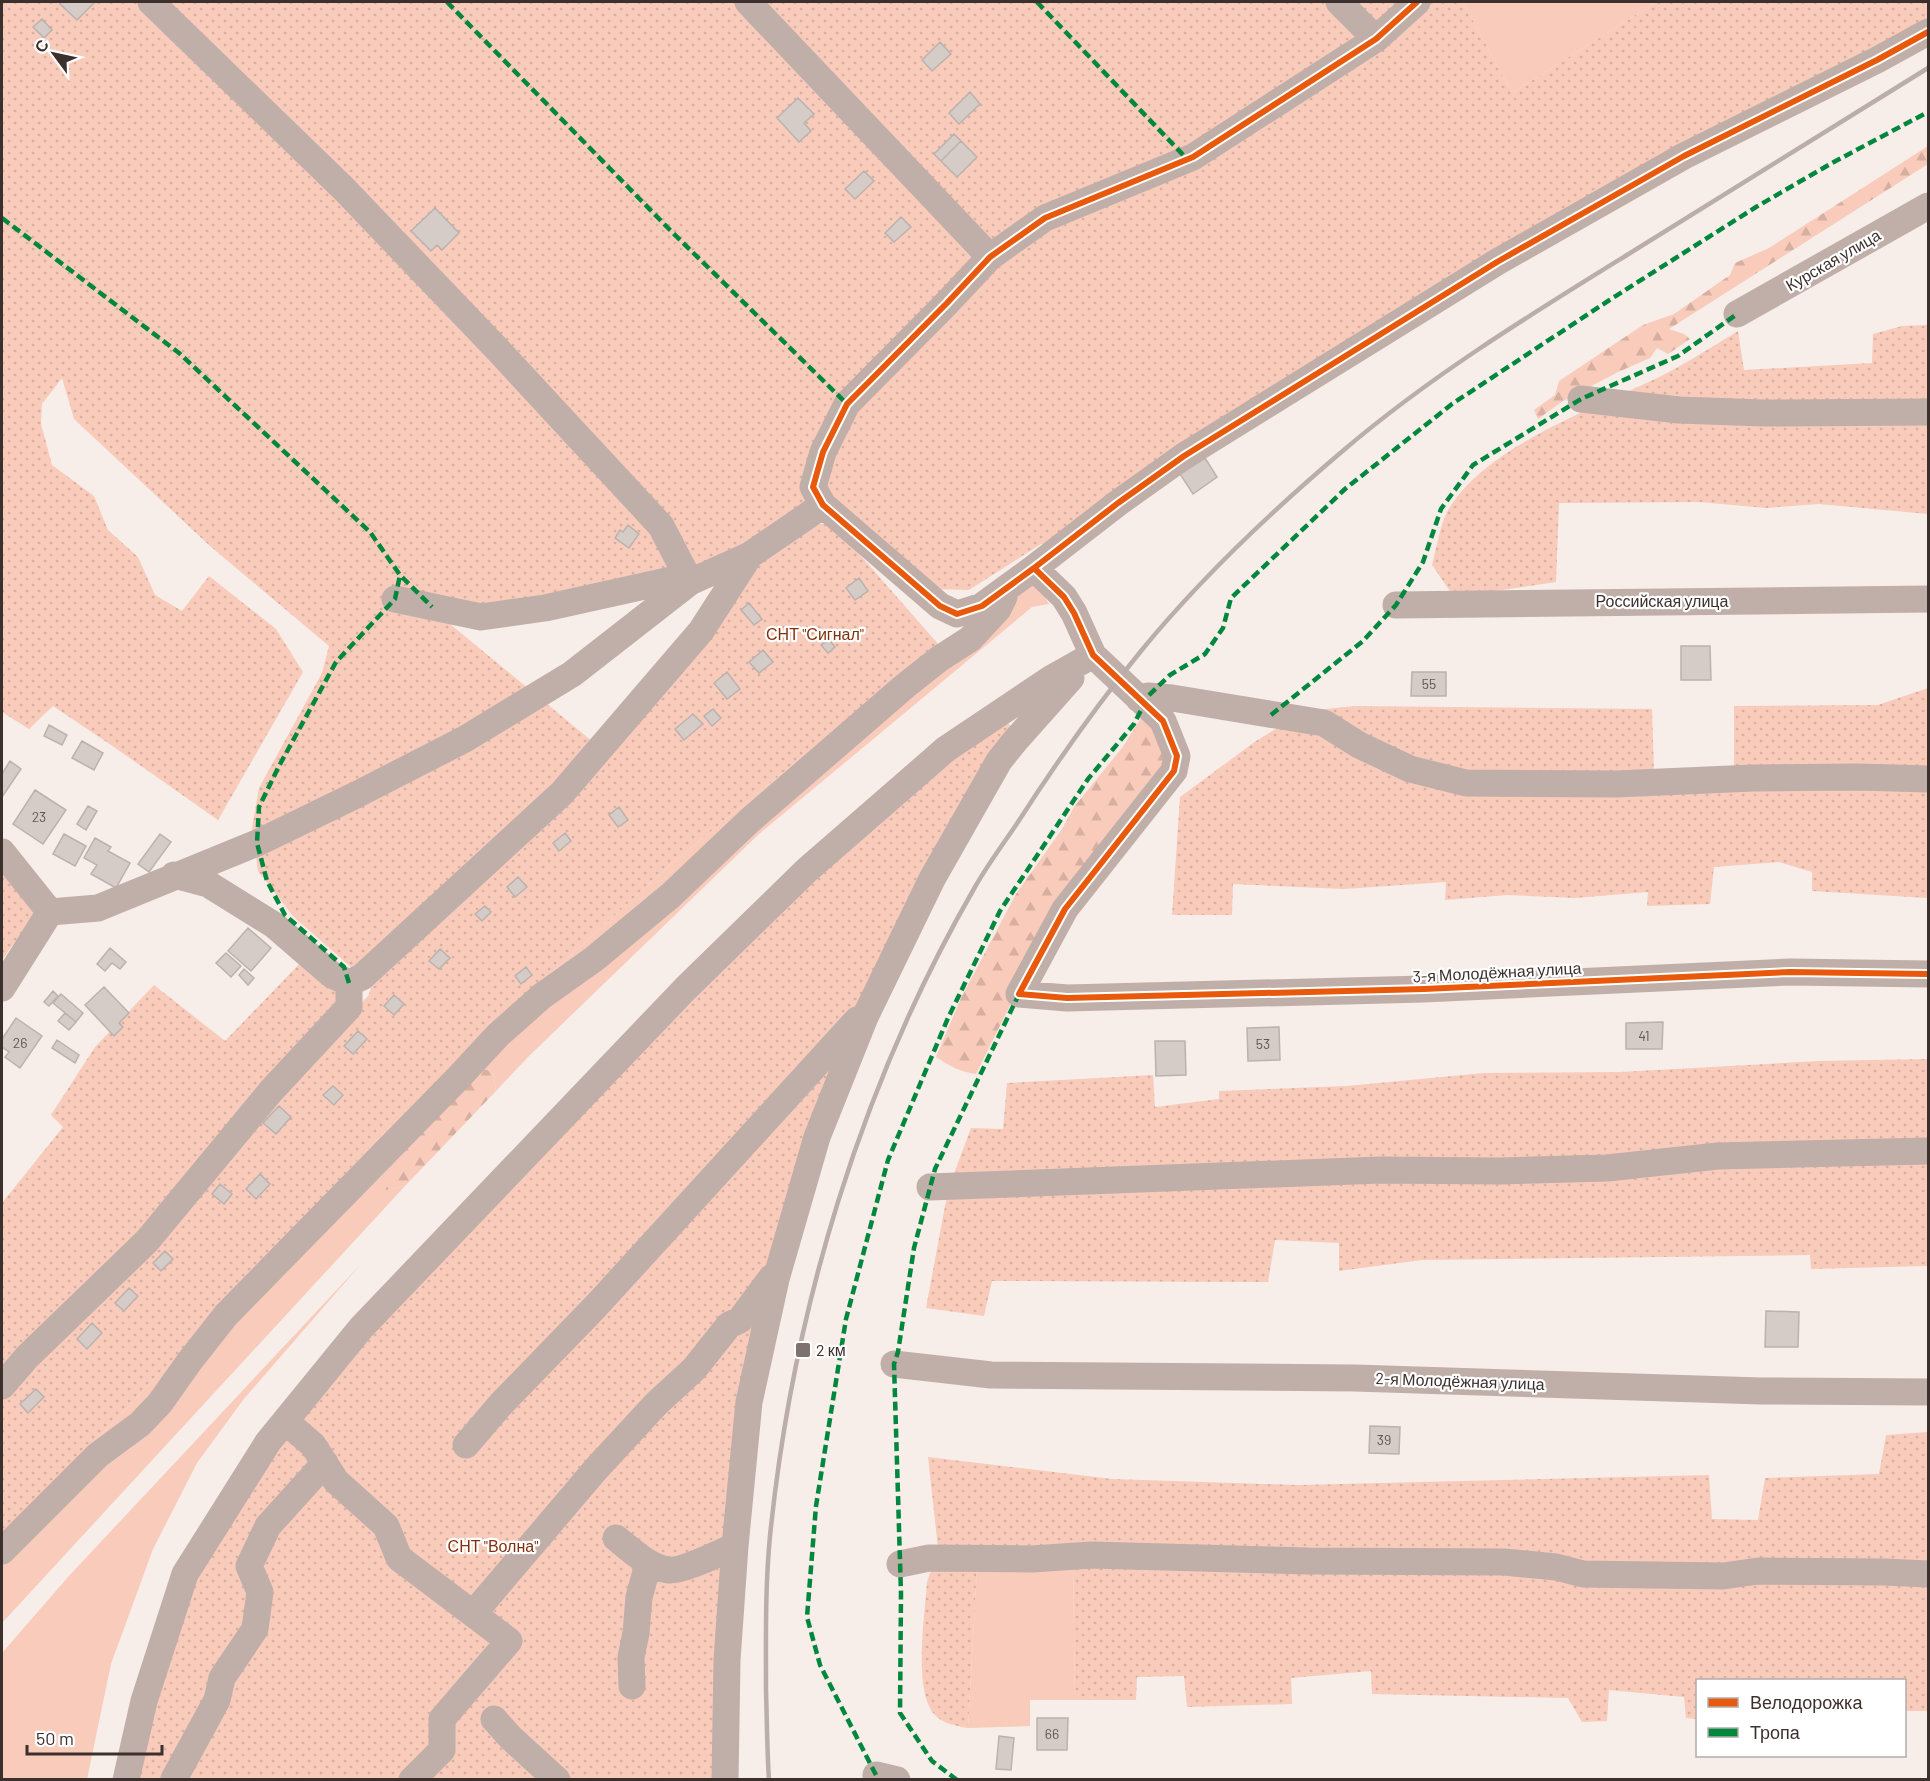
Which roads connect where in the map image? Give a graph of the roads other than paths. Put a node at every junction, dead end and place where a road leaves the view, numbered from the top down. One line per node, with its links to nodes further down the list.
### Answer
1 (151, 2): 15 (street)
2 (748, 2): 8 (street)
3 (1339, 2): 6 (street)
4 (1417, 2): 6 (street)
5 (1929, 32): 14 (street)
6 (1376, 39): 8 (street)
7 (1929, 206): 9 (street, Курская улица)
8 (990, 257): 12 (street)
9 (1737, 314)
10 (1581, 399): 11 (street)
11 (1929, 412)
12 (823, 505): 13 (street); 16 (street)
13 (750, 555): 15 (street); 27 (street)
14 (1034, 568): 16 (street); 20 (street)
15 (690, 582): 17 (street); 24 (street)
16 (1010, 585): 41 (street)
17 (395, 599)
18 (1929, 599): 19 (street, Российская улица)
19 (1396, 604)
20 (1093, 655): 21 (street); 29 (street); 36 (street)
21 (1139, 699): 22 (street); 26 (street, 3-я Молодёжная улица)
22 (1929, 779)
23 (2, 852): 25 (street)
24 (174, 875): 25 (street); 27 (street)
25 (50, 912): 28 (street)
26 (1929, 974)
27 (349, 983): 34 (street)
28 (2, 988)
29 (870, 1007): 32 (street); 37 (street)
30 (1929, 1152): 31 (street)
31 (930, 1187)
32 (779, 1268): 40 (street); 45 (street)
33 (894, 1365): 35 (street, 2-я Молодёжная улица)
34 (2, 1386)
35 (1929, 1392)
36 (285, 1421): 38 (street); 48 (street)
37 (466, 1445)
38 (324, 1463): 45 (street); 49 (street)
39 (616, 1539): 42 (street)
40 (735, 1546): 42 (street); 52 (street)
41 (2, 1551)
42 (651, 1564): 46 (street)
43 (900, 1564): 44 (street)
44 (1929, 1574)
45 (473, 1614): 50 (street)
46 (632, 1686)
47 (494, 1719): 51 (street)
48 (126, 1779)
49 (174, 1779)
50 (412, 1779)
51 (557, 1779)
52 (725, 1779)

